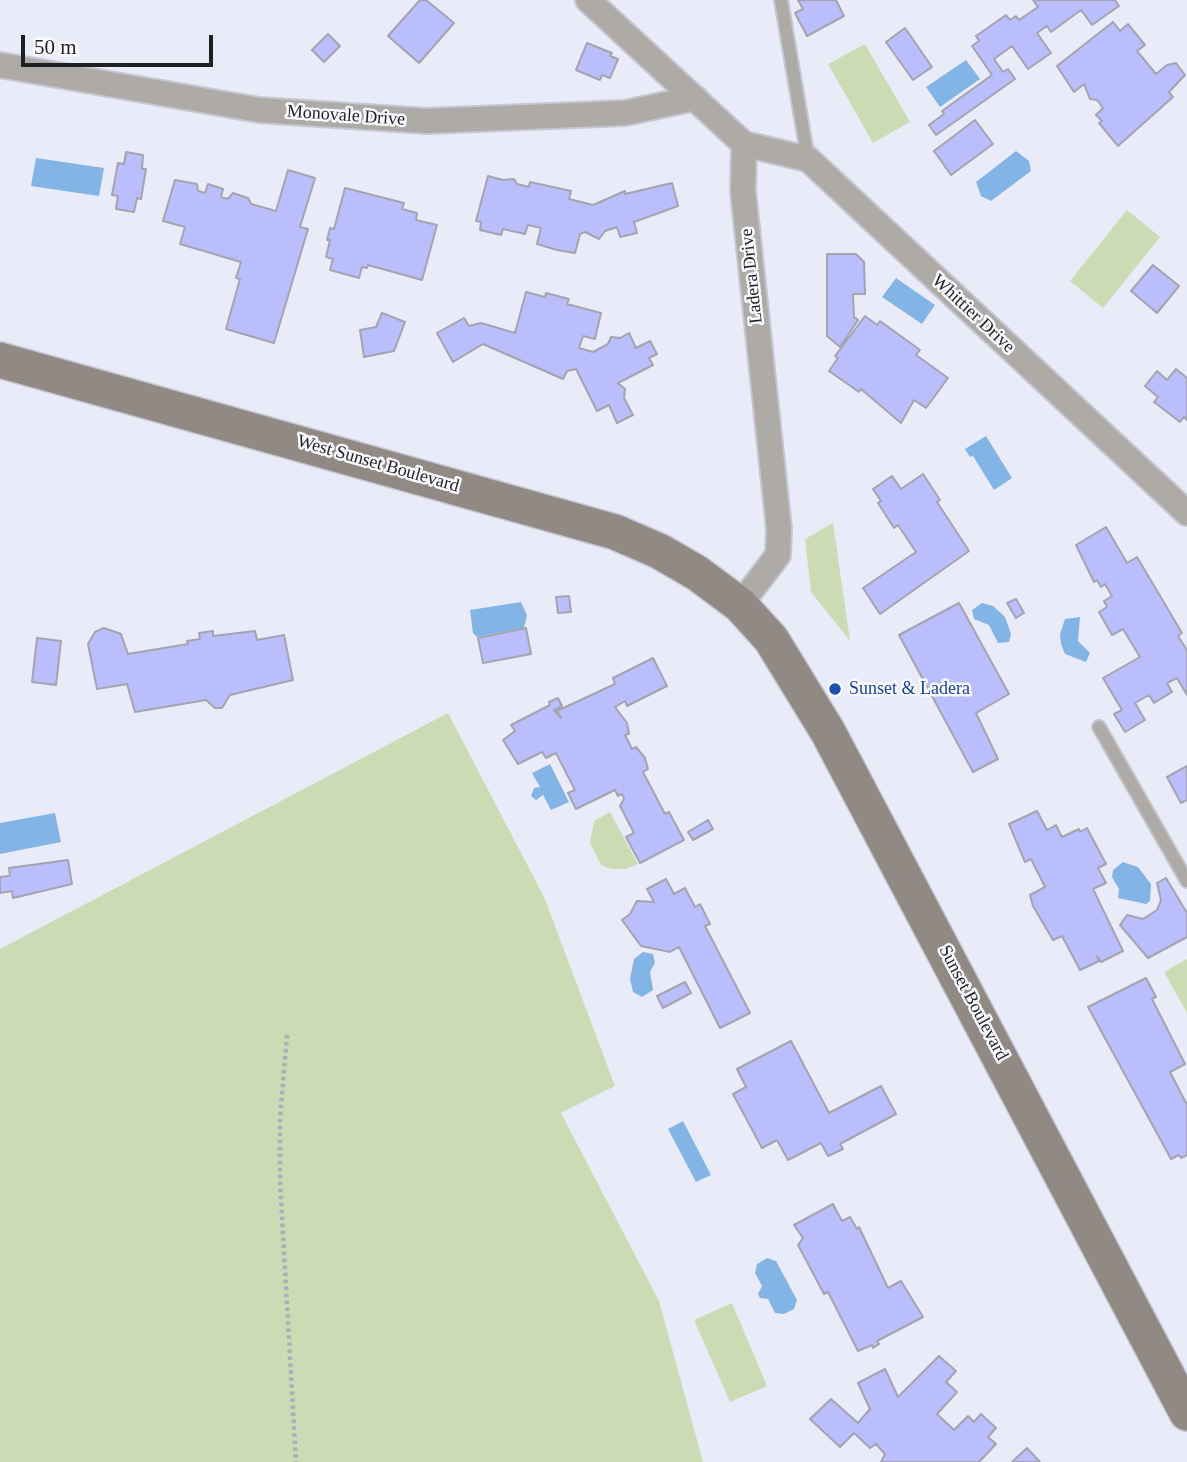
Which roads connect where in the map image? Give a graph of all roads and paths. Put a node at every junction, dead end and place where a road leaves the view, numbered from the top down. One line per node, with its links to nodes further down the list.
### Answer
1 (588, 0): 4 (street)
2 (781, 0): 6 (lane)
3 (0, 65): 4 (street, Monovale Drive)
4 (695, 98): 5 (street)
5 (744, 144): 6 (street, Whittier Drive); 9 (street, Ladera Drive)
6 (808, 159): 8 (street, Whittier Drive)
7 (0, 360): 9 (main road, West Sunset Boulevard)
8 (1187, 513)
9 (740, 605): 13 (main road, Sunset Boulevard)
10 (1099, 727): 11 (lane)
11 (1187, 881)
12 (286, 1035): 14 (path)
13 (1187, 1413)
14 (296, 1462)

